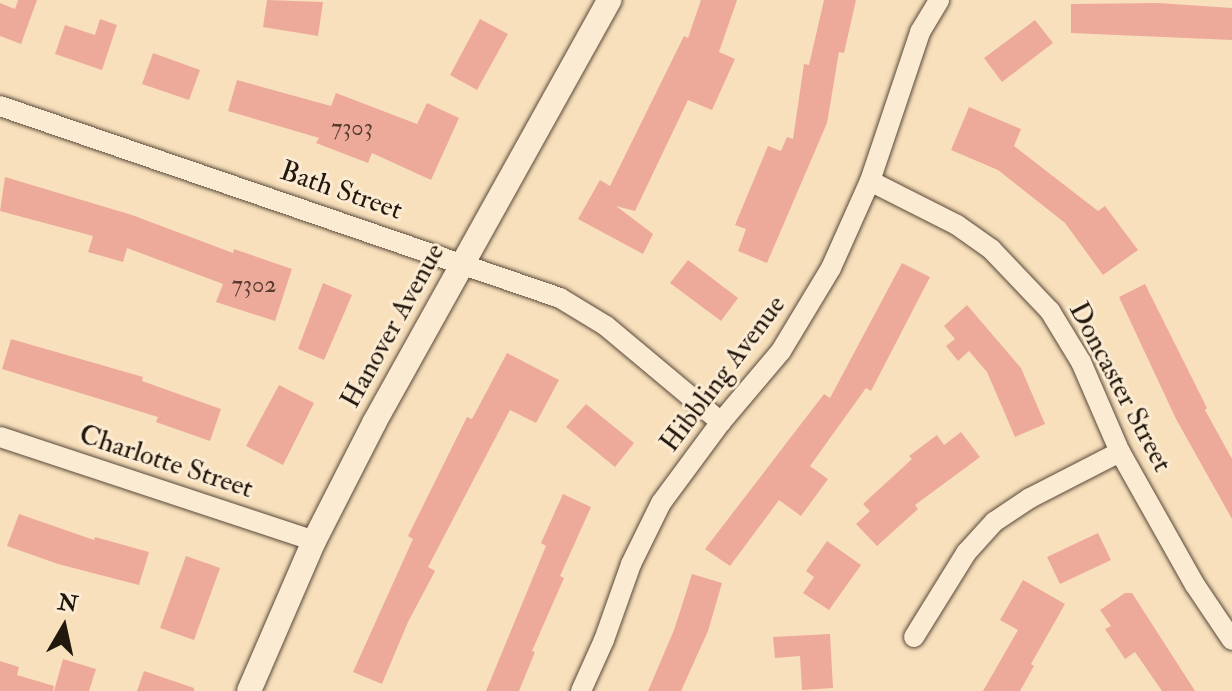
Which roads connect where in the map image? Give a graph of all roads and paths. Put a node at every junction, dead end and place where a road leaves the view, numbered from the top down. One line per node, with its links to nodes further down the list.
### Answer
1 (609, 0): 5 (street, Hanover Avenue)
2 (939, 0): 4 (street, Hibbling Avenue)
3 (0, 106): 5 (street, Bath Street)
4 (870, 181): 6 (street, Hibbling Avenue); 8 (street, Doncaster Street)
5 (462, 262): 6 (street, Bath Street); 9 (street, Hanover Avenue)
6 (721, 422): 13 (street, Hibbling Avenue)
7 (0, 437): 9 (street, Charlotte Street)
8 (1120, 452): 10 (street); 11 (street, Doncaster Street)
9 (314, 541): 12 (street, Hanover Avenue)
10 (914, 637)
11 (1232, 640)
12 (249, 691)
13 (581, 691)

